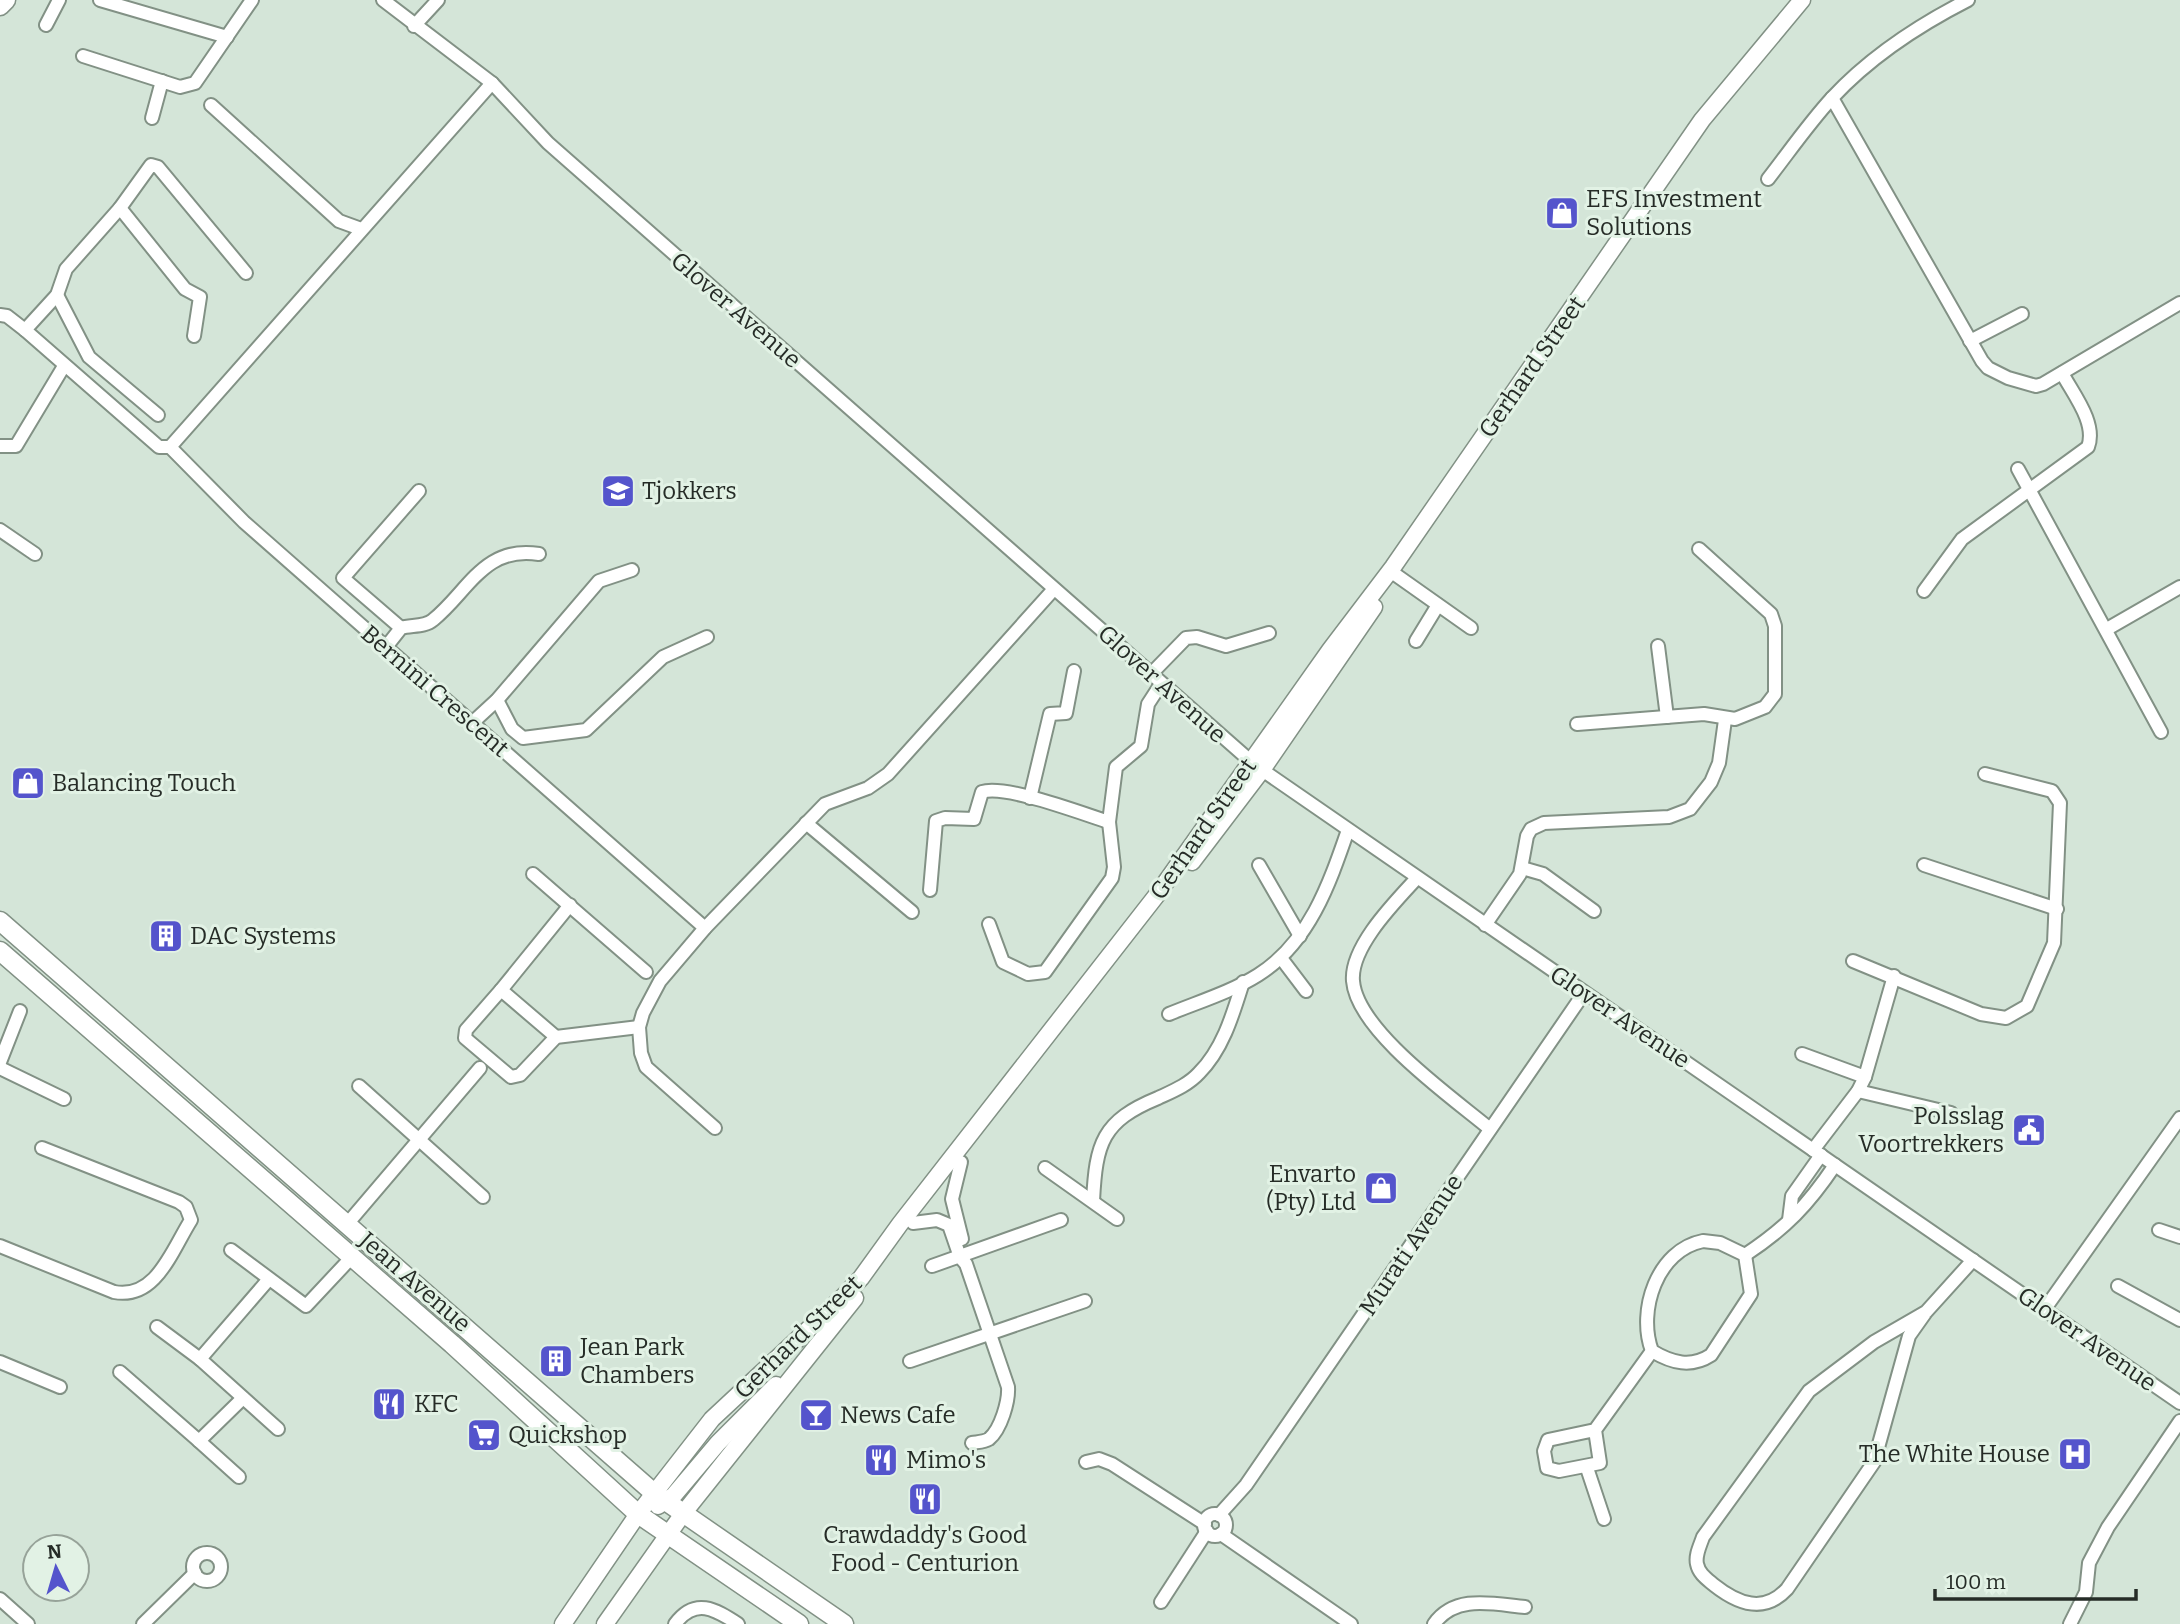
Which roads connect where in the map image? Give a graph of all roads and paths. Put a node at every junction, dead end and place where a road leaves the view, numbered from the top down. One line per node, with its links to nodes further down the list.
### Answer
1 (6, 0): 9 (main road)
2 (59, 0): 10 (street)
3 (100, 0): 12 (street)
4 (252, 0): 12 (street)
5 (383, 0): 11 (street, Glover Avenue)
6 (438, 0): 11 (street)
7 (1968, 0): 16 (street)
8 (1810, 1): 43 (street, Gerhard Street); 65 (street, Gerhard Street)
9 (0, 6)
10 (46, 25)
11 (414, 26): 15 (street, Glover Avenue)
12 (227, 37): 14 (street)
13 (83, 56): 14 (street)
14 (162, 81): 18 (street)
15 (492, 83): 21 (street); 45 (street, Glover Avenue)
16 (1832, 98): 19 (street); 29 (street)
17 (211, 105): 21 (street)
18 (152, 118)
19 (1768, 179)
20 (120, 208): 22 (street); 23 (street); 28 (street)
21 (361, 229): 34 (street)
22 (246, 273)
23 (57, 295): 27 (street); 32 (street)
24 (2180, 303): 31 (street)
25 (2022, 314): 29 (street)
26 (4, 316): 27 (street, Bernini Crescent)
27 (24, 330): 30 (street, Bernini Crescent)
28 (194, 336)
29 (1970, 341): 31 (street)
30 (64, 366): 33 (street); 34 (street, Bernini Crescent)
31 (2062, 373): 36 (street)
32 (158, 415)
33 (0, 446)
34 (170, 447): 55 (street, Bernini Crescent)
35 (2018, 469): 36 (street)
36 (2030, 490): 46 (street); 50 (street)
37 (419, 491): 48 (street)
38 (0, 530): 40 (street)
39 (1699, 549): 61 (street)
40 (35, 554)
41 (539, 554): 48 (street)
42 (632, 570): 59 (street)
43 (1396, 575): 47 (street); 65 (street, Gerhard Street)
44 (2180, 587): 50 (street)
45 (1054, 589): 57 (street, Glover Avenue); 69 (street)
46 (1924, 591)
47 (1438, 605): 49 (street); 53 (street)
48 (401, 628): 55 (street)
49 (1471, 628)
50 (2107, 629): 64 (street)
51 (1269, 633): 57 (street)
52 (708, 637): 59 (street)
53 (1416, 641)
54 (1657, 646): 60 (street)
55 (386, 647): 62 (street, Bernini Crescent)
56 (1074, 671): 67 (street)
57 (1151, 674): 58 (street, Glover Avenue)
58 (1161, 684): 65 (street, Glover Avenue); 68 (street)
59 (497, 700): 62 (street)
60 (1667, 716): 61 (street); 63 (street)
61 (1725, 720): 73 (street)
62 (472, 723): 84 (street, Bernini Crescent)
63 (1577, 724)
64 (2161, 732)
65 (1256, 766): 70 (street, Glover Avenue); 115 (street, Gerhard Street); 162 (street, Gerhard Street)
66 (1985, 774): 78 (street)
67 (1030, 798): 68 (street); 76 (street)
68 (1109, 822): 82 (street)
69 (806, 823): 80 (street); 84 (street)
70 (1348, 830): 75 (street, Glover Avenue); 85 (street)
71 (1259, 865): 85 (street)
72 (1924, 865): 78 (street)
73 (1522, 868): 79 (street); 83 (street)
74 (533, 874): 77 (street)
75 (1417, 878): 83 (street, Glover Avenue); 111 (street)
76 (930, 890)
77 (570, 905): 89 (street); 92 (street)
78 (2057, 909): 90 (street)
79 (1594, 911)
80 (912, 912)
81 (0, 922): 119 (main road, Jean Avenue)
82 (989, 924)
83 (1485, 925): 94 (street, Glover Avenue)
84 (705, 928): 97 (street)
85 (1300, 936): 87 (street)
86 (0, 951): 132 (main road, Jean Avenue)
87 (1281, 958): 91 (street); 93 (street)
88 (1853, 961): 90 (street)
89 (646, 972)
90 (1894, 976): 104 (street)
91 (1243, 982): 96 (street); 120 (street)
92 (501, 990): 99 (street); 99 (street)
93 (1307, 991)
94 (1584, 993): 111 (street, Murati Avenue); 114 (street, Glover Avenue)
95 (20, 1011): 98 (street)
96 (1169, 1014)
97 (639, 1027): 99 (street); 110 (street)
98 (5, 1034): 101 (street)
99 (555, 1037)
100 (1802, 1055): 104 (street)
101 (0, 1062)
102 (0, 1068): 107 (street)
103 (480, 1068): 112 (street)
104 (1865, 1077): 106 (street)
105 (359, 1086): 112 (street)
106 (1858, 1091): 108 (street); 114 (street)
107 (64, 1099)
108 (1951, 1113)
109 (2180, 1118): 139 (street)
110 (715, 1128)
111 (1490, 1129): 166 (street, Murati Avenue)
112 (420, 1141): 118 (street); 125 (street)
113 (42, 1147): 129 (street)
114 (1817, 1153): 116 (street, Glover Avenue); 123 (street)
115 (961, 1162): 124 (street); 126 (street, Gerhard Street)
116 (1836, 1165): 123 (street); 134 (street, Glover Avenue)
117 (1045, 1168): 120 (street)
118 (482, 1197)
119 (317, 1198): 125 (main road, Jean Avenue); 143 (main road)
120 (1093, 1201): 121 (street)
121 (1117, 1219)
122 (1061, 1220): 133 (street)
123 (1790, 1220): 131 (street)
124 (952, 1222): 126 (street); 133 (street)
125 (348, 1223): 162 (main road, Jean Avenue)
126 (913, 1223): 149 (street, Gerhard Street)
127 (2159, 1230): 128 (street)
128 (2180, 1237)
129 (0, 1246)
130 (231, 1250): 136 (street)
131 (1745, 1255): 145 (street); 145 (street)
132 (350, 1258): 136 (street); 143 (main road, Jean Avenue)
133 (964, 1259): 135 (street); 144 (street)
134 (1973, 1260): 139 (street, Glover Avenue); 140 (street)
135 (933, 1266)
136 (269, 1279): 146 (street)
137 (2118, 1286): 141 (street)
138 (1085, 1301): 144 (street)
139 (2044, 1310): 153 (street, Glover Avenue)
140 (1926, 1312): 140 (street)
141 (2180, 1320)
142 (157, 1327): 146 (street)
143 (434, 1330): 163 (main road, Jean Avenue)
144 (990, 1333): 147 (street); 158 (street)
145 (1652, 1351): 156 (street)
146 (200, 1359): 152 (street)
147 (909, 1361)
148 (0, 1362): 151 (street)
149 (802, 1364): 162 (street); 164 (street, Gerhard Street)
150 (120, 1372): 157 (street)
151 (60, 1387)
152 (243, 1398): 155 (street); 157 (street)
153 (2180, 1404)
154 (2180, 1421): 182 (street)
155 (278, 1429)
156 (1595, 1430): 160 (street); 160 (street)
157 (200, 1441): 161 (street)
158 (972, 1443)
159 (1086, 1462): 166 (street)
160 (1587, 1468): 165 (street)
161 (239, 1477)
162 (660, 1497): 163 (street, Gerhard Street); 164 (main road, Jean Avenue)
163 (638, 1514): 167 (main road, Jean Avenue); 174 (street, Gerhard Street)
164 (682, 1514): 167 (street, Gerhard Street); 179 (main road, Jean Avenue)
165 (1604, 1519)
166 (1215, 1526): 170 (street, Murati Avenue); 180 (street)
167 (668, 1534): 175 (street, Gerhard Street); 178 (main road, Jean Avenue)
168 (195, 1573): 173 (street)
169 (0, 1599): 172 (street)
170 (1161, 1602)
171 (1525, 1607): 181 (street)
172 (28, 1624)
173 (143, 1624)
174 (563, 1624)
175 (606, 1624)
176 (675, 1624): 177 (street)
177 (738, 1624)
178 (799, 1624)
179 (844, 1624)
180 (1351, 1624)
181 (1434, 1624)
182 (2070, 1624)

